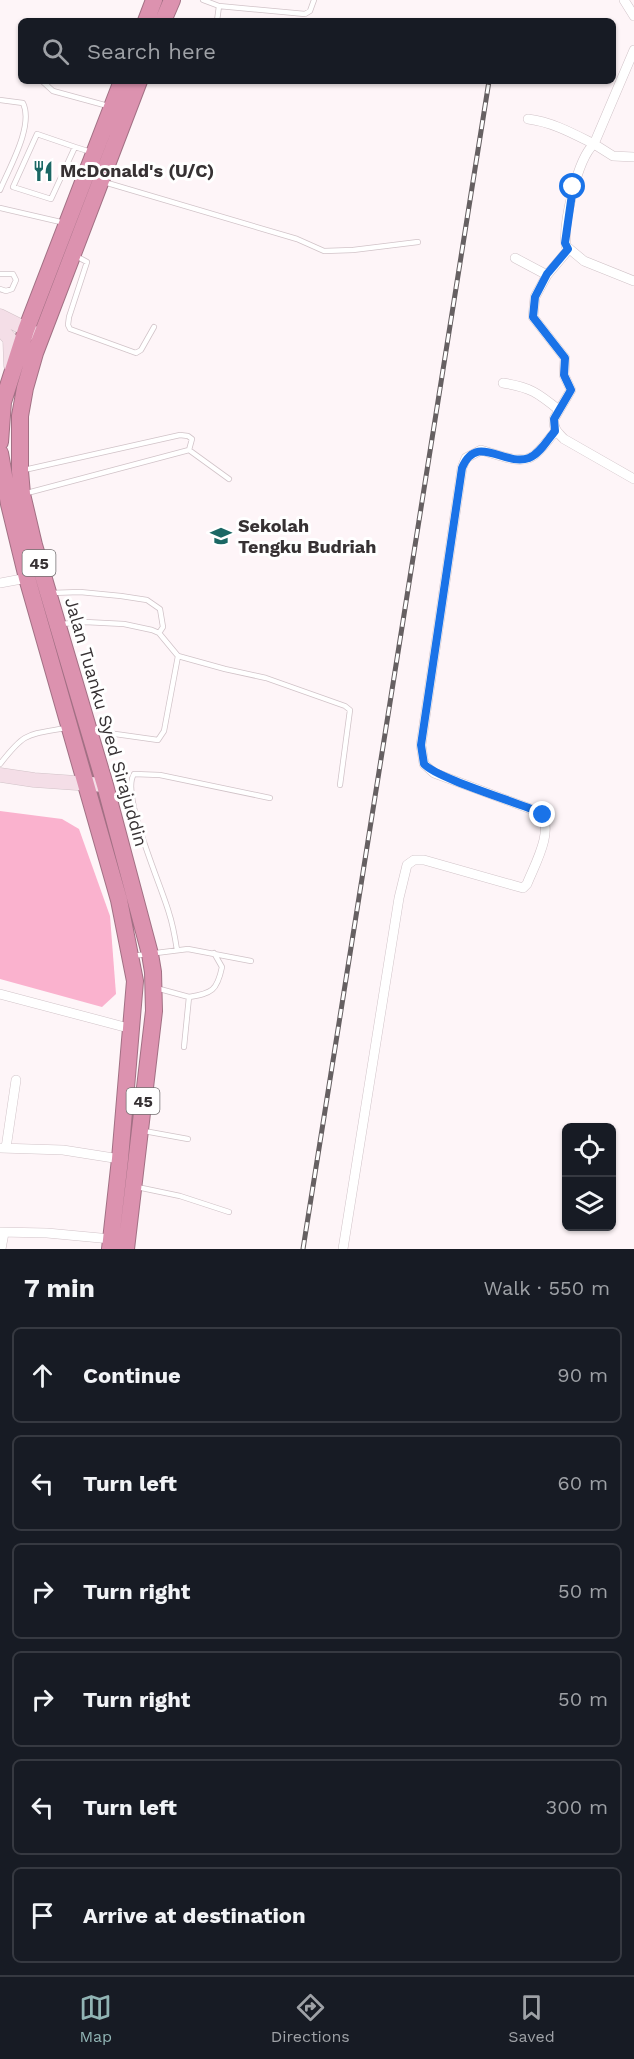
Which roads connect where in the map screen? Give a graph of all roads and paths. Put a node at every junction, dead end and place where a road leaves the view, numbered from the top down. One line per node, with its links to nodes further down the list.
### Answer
1 (154, 0): 9 (highway)
2 (172, 0): 10 (highway)
3 (203, 0): 6 (lane)
4 (314, 0): 7 (lane)
5 (624, 0): 8 (street)
6 (219, 6): 7 (lane); 11 (lane)
7 (305, 14): 12 (lane)
8 (634, 16)
9 (147, 18)
10 (164, 18)
11 (217, 18)
12 (307, 18)
13 (634, 49): 20 (street)
14 (45, 84): 18 (lane)
15 (121, 84): 18 (highway, Jalan Tuanku Syed Sirajuddin / 45)
16 (138, 84): 24 (highway, Jalan Tuanku Syed Sirajuddin / 45)
17 (0, 100): 25 (lane)
18 (111, 107): 22 (highway, Jalan Tuanku Syed Sirajuddin / 45)
19 (528, 119): 20 (street)
20 (594, 144): 23 (street); 29 (street)
21 (75, 147): 21 (lane); 22 (lane)
22 (94, 153): 27 (highway, Jalan Tuanku Syed Sirajuddin / 45)
23 (634, 158)
24 (102, 181): 28 (lane); 30 (highway, Jalan Tuanku Syed Sirajuddin / 45)
25 (0, 190)
26 (0, 208): 27 (lane)
27 (67, 223): 39 (highway, Jalan Tuanku Syed Sirajuddin / 45)
28 (418, 242)
29 (568, 249): 33 (street); 34 (street)
30 (74, 255): 37 (lane); 39 (highway, Jalan Tuanku Syed Sirajuddin / 45)
31 (515, 258): 33 (street)
32 (0, 274): 35 (lane)
33 (547, 274): 42 (street)
34 (634, 281)
35 (0, 289)
36 (0, 316): 39 (street)
37 (154, 327)
38 (0, 328): 40 (street)
39 (34, 333): 40 (highway, Jalan Tuanku Syed Sirajuddin / 45); 47 (highway, Jalan Tuanku Syed Sirajuddin / 45)
40 (11, 374): 44 (highway, Jalan Tuanku Syed Sirajuddin / 45)
41 (503, 383): 42 (street)
42 (559, 410): 43 (street)
43 (555, 431): 49 (street); 86 (street)
44 (0, 442)
45 (189, 450): 47 (lane); 48 (lane); 50 (lane)
46 (0, 453): 51 (highway, Jalan Tuanku Syed Sirajuddin / 45)
47 (20, 471): 50 (highway, Jalan Tuanku Syed Sirajuddin / 45)
48 (229, 479)
49 (634, 479)
50 (22, 494): 53 (highway, Jalan Tuanku Syed Sirajuddin / 45)
51 (27, 578): 52 (street); 57 (highway, Jalan Tuanku Syed Sirajuddin / 45)
52 (1, 582)
53 (48, 593): 54 (highway, Jalan Tuanku Syed Sirajuddin / 45); 55 (lane)
54 (59, 625): 55 (lane); 58 (highway, Jalan Tuanku Syed Sirajuddin / 45)
55 (159, 633): 56 (lane)
56 (178, 656): 58 (lane); 63 (lane)
57 (71, 728): 59 (lane); 61 (highway, Jalan Tuanku Syed Sirajuddin / 45)
58 (89, 730): 62 (highway, Jalan Tuanku Syed Sirajuddin / 45)
59 (0, 764)
60 (0, 775): 61 (street)
61 (86, 785): 62 (street); 68 (highway, Jalan Tuanku Syed Sirajuddin / 45)
62 (105, 785): 67 (highway, Jalan Tuanku Syed Sirajuddin / 45)
63 (340, 785)
64 (270, 798): 65 (lane)
65 (177, 950): 66 (lane); 67 (lane)
66 (214, 953): 69 (lane); 72 (lane)
67 (150, 954): 68 (lane); 70 (highway, Jalan Tuanku Syed Sirajuddin / 45)
68 (131, 956): 73 (highway, Jalan Tuanku Syed Sirajuddin / 45)
69 (251, 962)
70 (154, 987): 72 (lane); 76 (highway, Jalan Tuanku Syed Sirajuddin / 45)
71 (0, 994): 73 (street)
72 (189, 998): 74 (lane)
73 (132, 1029): 79 (highway, Jalan Tuanku Syed Sirajuddin / 45)
74 (184, 1047)
75 (16, 1080): 78 (street)
76 (139, 1130): 77 (lane); 80 (highway, Jalan Tuanku Syed Sirajuddin / 45)
77 (188, 1139)
78 (3, 1148): 79 (street)
79 (120, 1159): 83 (highway, Jalan Tuanku Syed Sirajuddin / 45)
80 (134, 1187): 81 (lane); 85 (highway, Jalan Tuanku Syed Sirajuddin / 45)
81 (229, 1212)
82 (2, 1233): 83 (street); 84 (street)
83 (110, 1244)
84 (1, 1249)
85 (126, 1249)
86 (344, 1249)

